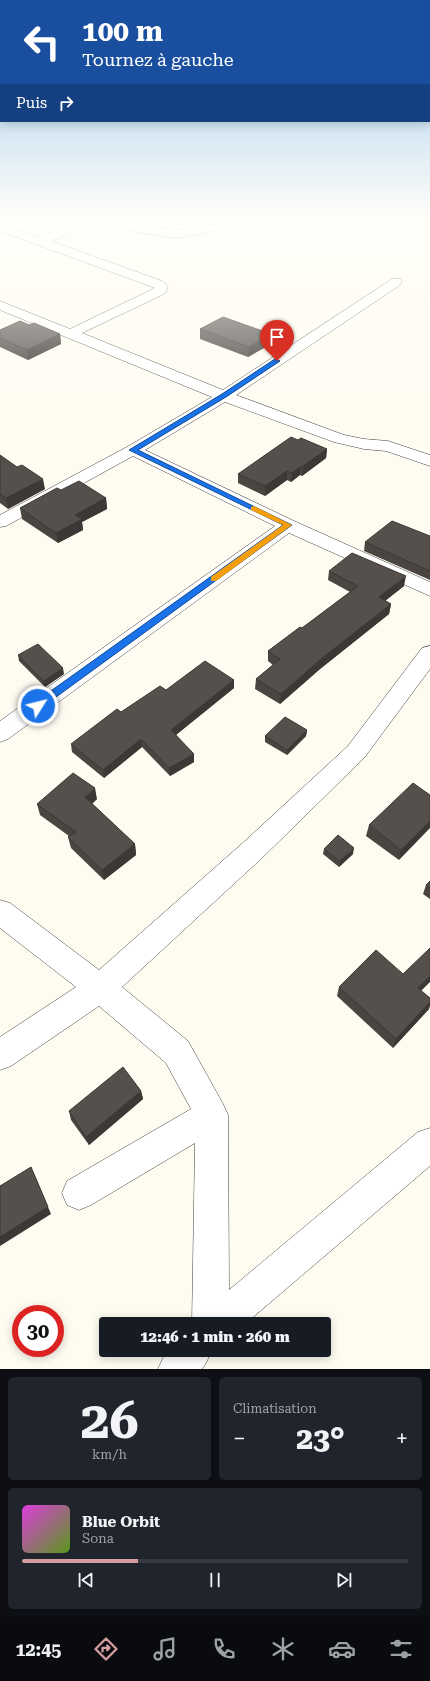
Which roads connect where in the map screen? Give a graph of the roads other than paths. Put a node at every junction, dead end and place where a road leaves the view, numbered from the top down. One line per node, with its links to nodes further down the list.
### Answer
1 (152, 282): 4 (street)
2 (396, 282): 5 (street)
3 (0, 305): 4 (street)
4 (72, 333): 5 (street)
5 (224, 396): 6 (street); 7 (street)
6 (133, 450): 8 (street); 9 (street)
7 (430, 461)
8 (0, 522)
9 (288, 525): 10 (street); 12 (street)
10 (430, 590)
11 (430, 653): 14 (street)
12 (0, 733)
13 (0, 912): 14 (street)
14 (100, 988): 15 (street); 16 (street)
15 (0, 1056)
16 (212, 1115): 18 (street); 19 (street)
17 (430, 1144): 20 (street)
18 (79, 1193)
19 (211, 1317)
20 (225, 1317)
21 (187, 1357): 22 (street)
22 (177, 1369)

